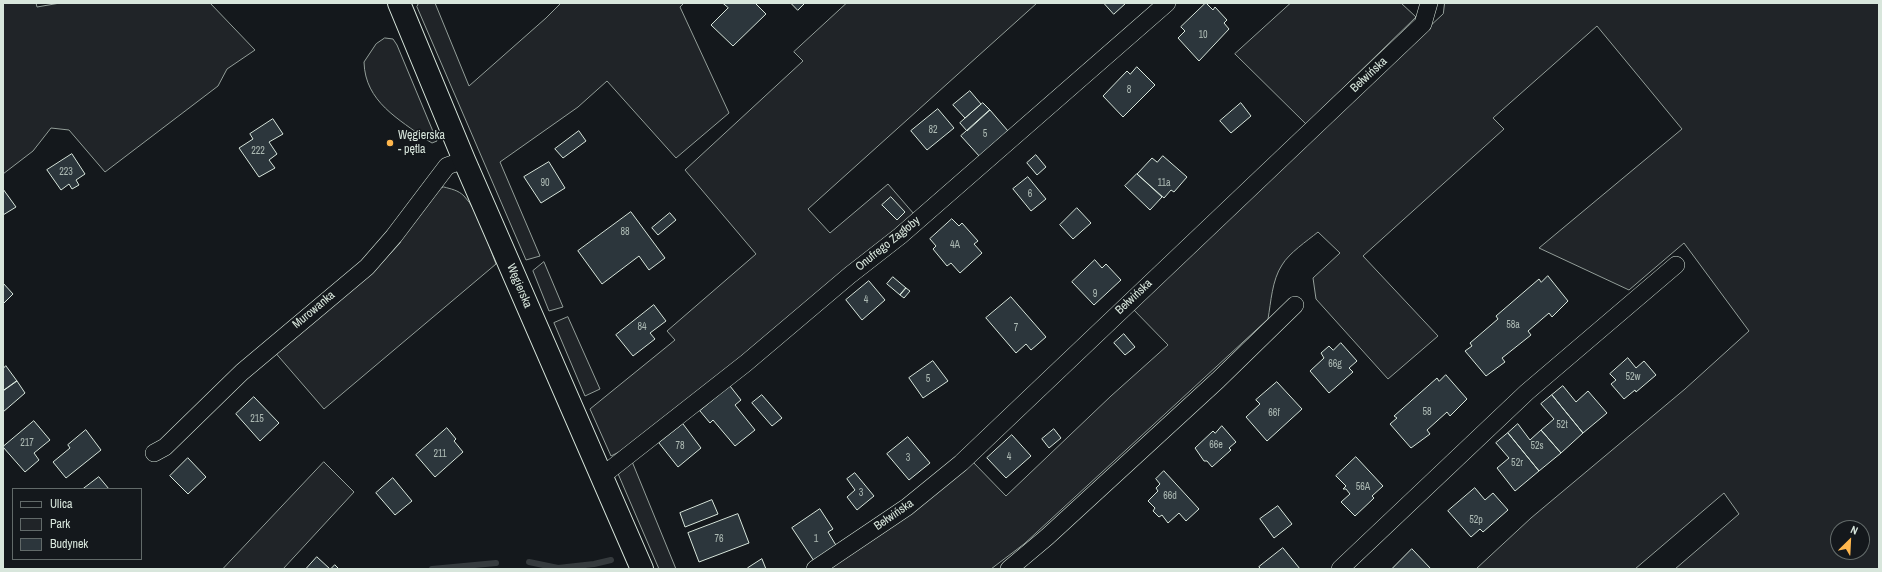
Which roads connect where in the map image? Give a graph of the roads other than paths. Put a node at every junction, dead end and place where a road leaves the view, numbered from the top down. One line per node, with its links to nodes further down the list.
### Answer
1 (399, 3): 4 (main road, Węgierska)
2 (1167, 3): 8 (street, Onufrego Zagłoby)
3 (1428, 3): 10 (street, Bełwińska)
4 (464, 160): 7 (street, Murowanka); 8 (main road, Węgierska)
5 (1676, 265): 12 (street)
6 (1295, 305): 11 (street)
7 (154, 453)
8 (602, 476): 9 (main road, Węgierska)
9 (642, 569)
10 (815, 569)
11 (1009, 569)
12 (1340, 569)

